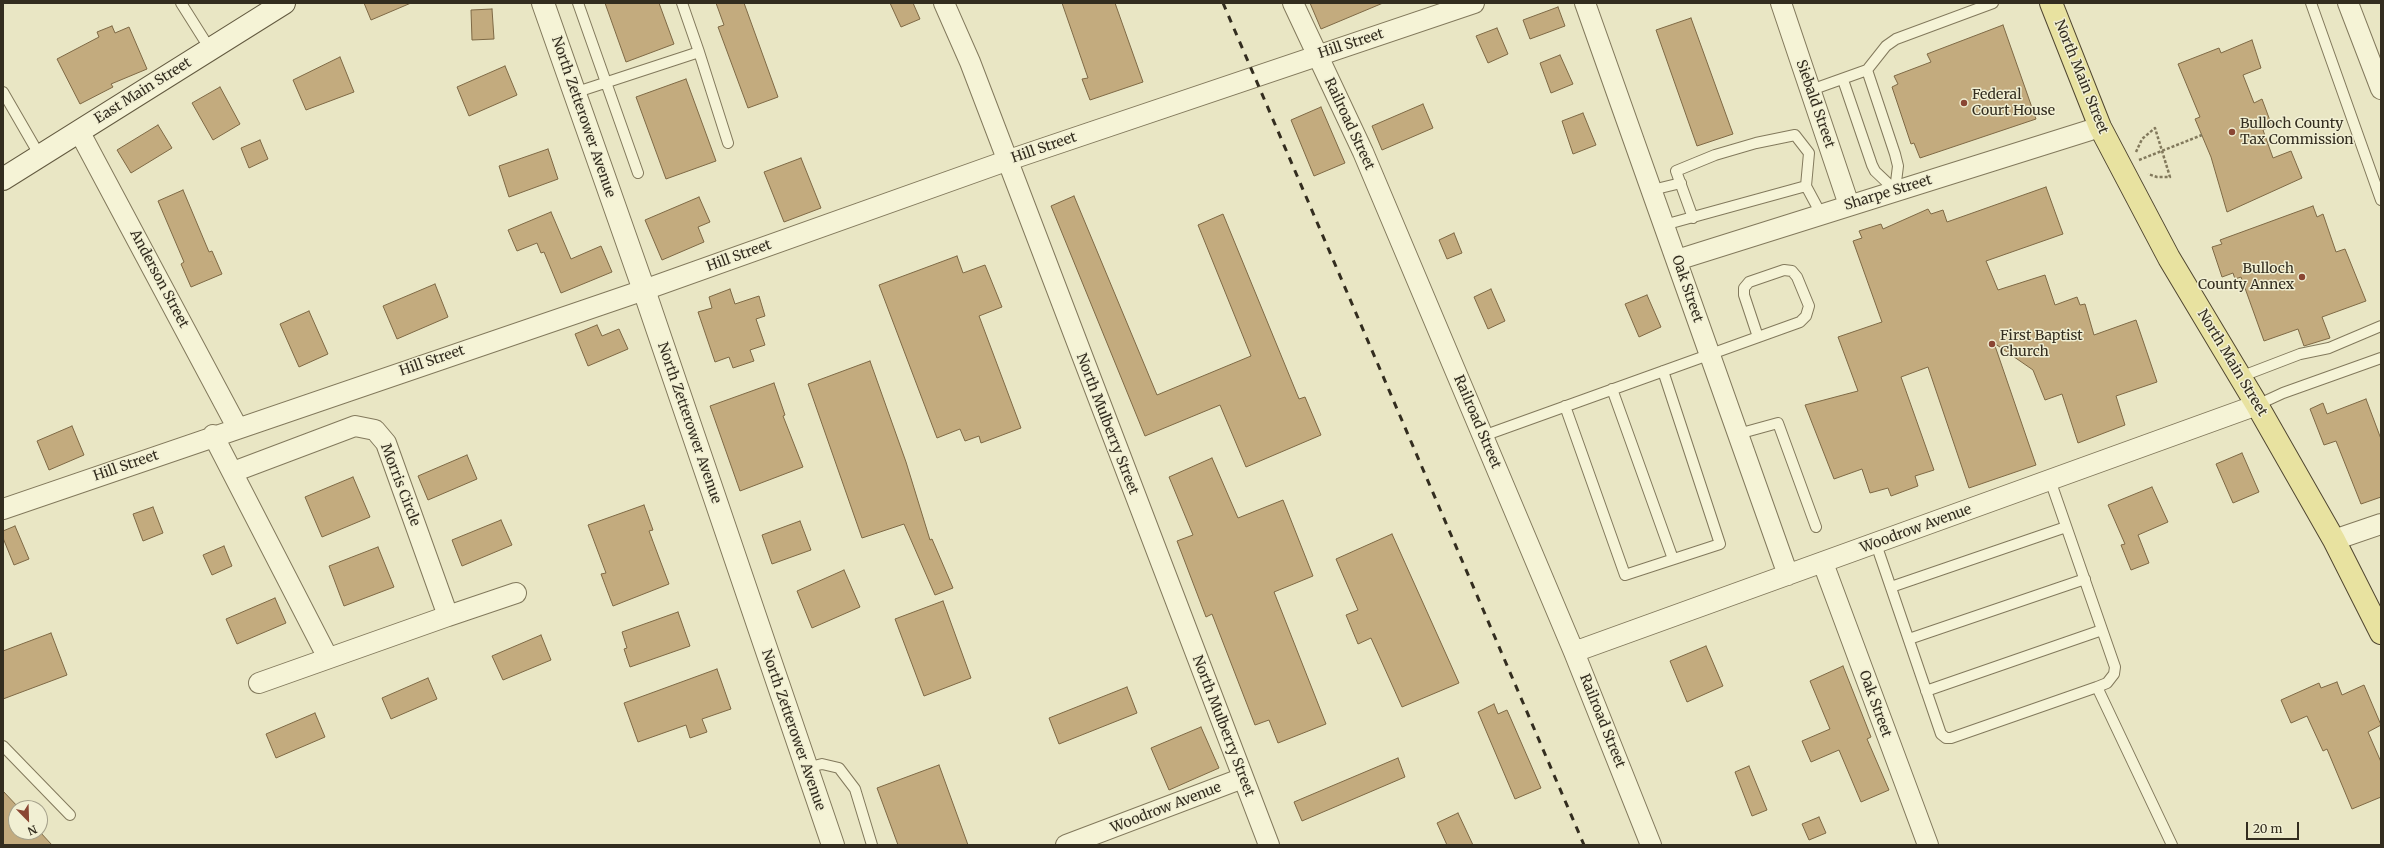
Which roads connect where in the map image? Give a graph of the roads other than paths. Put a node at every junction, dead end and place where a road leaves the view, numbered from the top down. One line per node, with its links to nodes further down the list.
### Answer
1 (181, 3): 15 (lane)
2 (284, 3): 15 (street, East Main Street)
3 (543, 3): 24 (street, North Zetterower Avenue)
4 (578, 3): 20 (lane)
5 (682, 3): 16 (lane)
6 (944, 3): 29 (street, North Mulberry Street)
7 (1293, 3): 17 (street, Railroad Street)
8 (1474, 3): 17 (street, Hill Street)
9 (1585, 3): 35 (street, Oak Street)
10 (1781, 3): 22 (street, Siebald Street)
11 (1993, 3): 18 (lane)
12 (2051, 3): 25 (main road, North Main Street)
13 (2310, 3): 32 (lane)
14 (2348, 3): 21 (street)
15 (210, 49): 26 (street, East Main Street)
16 (699, 52): 20 (lane); 27 (lane)
17 (1317, 55): 29 (street, Hill Street); 56 (street, Railroad Street)
18 (1866, 70): 19 (lane); 36 (lane)
19 (1843, 80): 22 (lane); 36 (lane)
20 (606, 83): 24 (lane); 30 (lane)
21 (2381, 89)
22 (1811, 90): 38 (street, Siebald Street)
23 (3, 92): 28 (lane)
24 (574, 94): 43 (street, North Zetterower Avenue)
25 (2100, 127): 36 (street, Sharpe Street); 49 (main road, North Main Street)
26 (79, 131): 28 (street, East Main Street); 53 (street, Anderson Street)
27 (728, 143)
28 (40, 156): 31 (street, East Main Street)
29 (1006, 161): 43 (street, Hill Street); 82 (street, North Mulberry Street)
30 (638, 173)
31 (3, 179)
32 (2378, 181): 37 (lane)
33 (1681, 183): 34 (lane); 35 (lane); 40 (lane)
34 (1806, 186): 39 (lane); 40 (lane)
35 (1652, 190): 41 (street, Oak Street)
36 (1895, 190): 38 (street, Sharpe Street)
37 (2381, 200)
38 (1849, 205): 39 (street, Sharpe Street)
39 (1822, 214): 42 (street, Sharpe Street)
40 (1693, 218): 41 (lane)
41 (1664, 225): 42 (street, Oak Street)
42 (1677, 260): 46 (street, Oak Street)
43 (644, 290): 53 (street, Hill Street); 81 (street, North Zetterower Avenue)
44 (2381, 326): 49 (lane)
45 (1758, 337): 45 (lane); 46 (lane)
46 (1710, 354): 48 (lane); 54 (street, Oak Street)
47 (2381, 358): 51 (lane)
48 (1663, 371): 50 (lane); 65 (lane)
49 (2240, 376): 51 (main road, North Main Street)
50 (1612, 389): 52 (lane); 65 (lane)
51 (2257, 405): 58 (street, Woodrow Avenue); 63 (main road, North Main Street)
52 (1565, 406): 56 (lane); 65 (lane)
53 (238, 427): 55 (street, Hill Street)
54 (1738, 434): 61 (lane); 67 (street, Oak Street)
55 (213, 435): 57 (street); 59 (street, Hill Street)
56 (1483, 436): 75 (street, Railroad Street)
57 (233, 472): 71 (street, Morris Circle); 76 (street)
58 (2050, 480): 62 (lane); 64 (street, Woodrow Avenue)
59 (3, 509)
60 (2381, 524): 63 (street)
61 (1816, 527)
62 (2066, 527): 68 (lane); 69 (lane)
63 (2334, 540): 73 (main road, North Main Street)
64 (1876, 544): 66 (street, Woodrow Avenue); 69 (lane)
65 (1673, 559)
66 (1823, 563): 67 (street, Woodrow Avenue); 89 (street, Oak Street)
67 (1788, 575): 75 (street, Woodrow Avenue)
68 (2085, 579): 72 (lane); 74 (lane)
69 (1891, 587): 74 (lane)
70 (516, 592): 71 (street)
71 (448, 616): 76 (street)
72 (2102, 630): 78 (lane); 79 (lane)
73 (2381, 633)
74 (1909, 639): 79 (lane)
75 (1574, 652): 88 (street, Railroad Street)
76 (328, 658): 77 (street)
77 (259, 683)
78 (2097, 687): 79 (lane); 90 (lane)
79 (1926, 691)
80 (3, 746): 83 (lane)
81 (806, 768): 84 (street, North Zetterower Avenue); 85 (lane)
82 (1243, 778): 86 (street, Woodrow Avenue); 87 (street, North Mulberry Street)
83 (70, 815)
84 (832, 845)
85 (872, 845)
86 (1066, 845)
87 (1269, 845)
88 (1651, 845)
89 (1928, 845)
90 (2172, 845)

